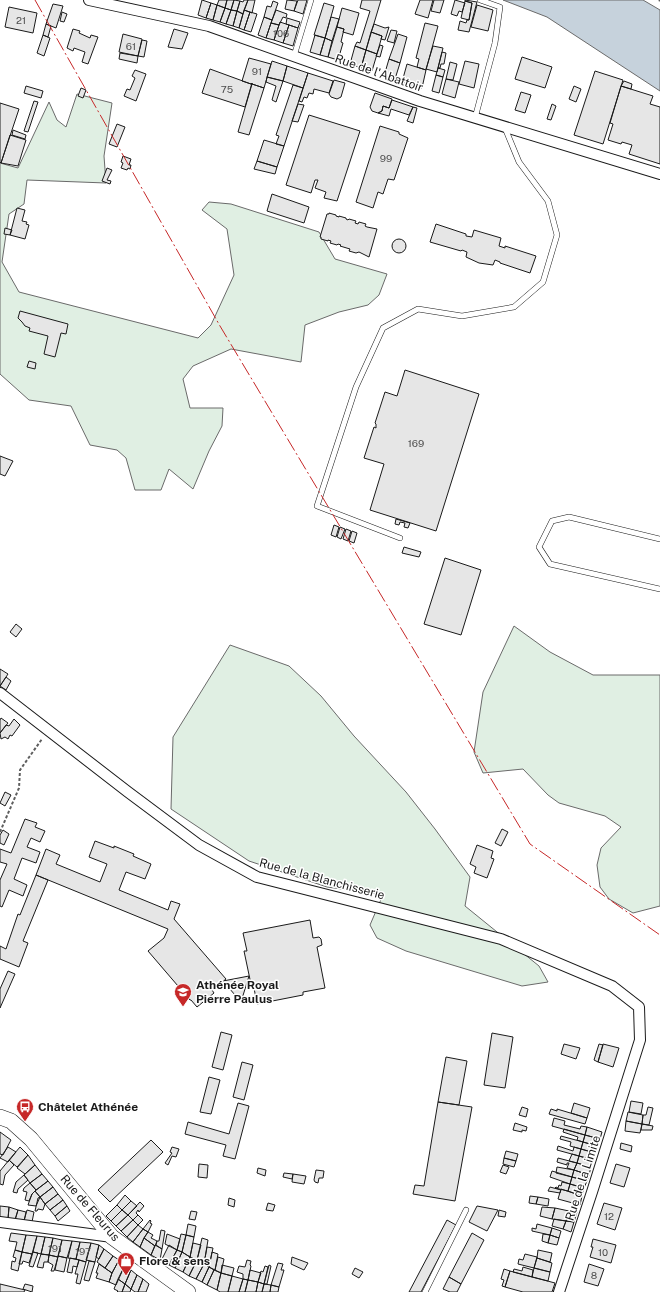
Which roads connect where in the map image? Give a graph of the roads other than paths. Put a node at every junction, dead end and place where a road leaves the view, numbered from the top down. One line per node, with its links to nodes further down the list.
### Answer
1 (89, 0): 4 (street, Rue de l'Abattoir)
2 (311, 0): 4 (lane)
3 (480, 0): 5 (lane)
4 (294, 57): 5 (street, Rue de l'Abattoir)
5 (475, 118): 6 (street, Rue de l'Abattoir)
6 (504, 127): 7 (street, Rue de l'Abattoir); 8 (lane)
7 (660, 174)
8 (400, 538)
9 (660, 539): 10 (lane)
10 (660, 589)
11 (0, 693): 12 (street, Rue de la Blanchisserie)
12 (630, 1072): 19 (street, Rue de la Limite)
13 (0, 1117): 16 (main road, Rue de Fleurus)
14 (466, 1210): 18 (lane)
15 (0, 1222): 16 (street)
16 (112, 1237): 17 (main road, Rue de Fleurus)
17 (188, 1292)
18 (425, 1292)
19 (559, 1292)

